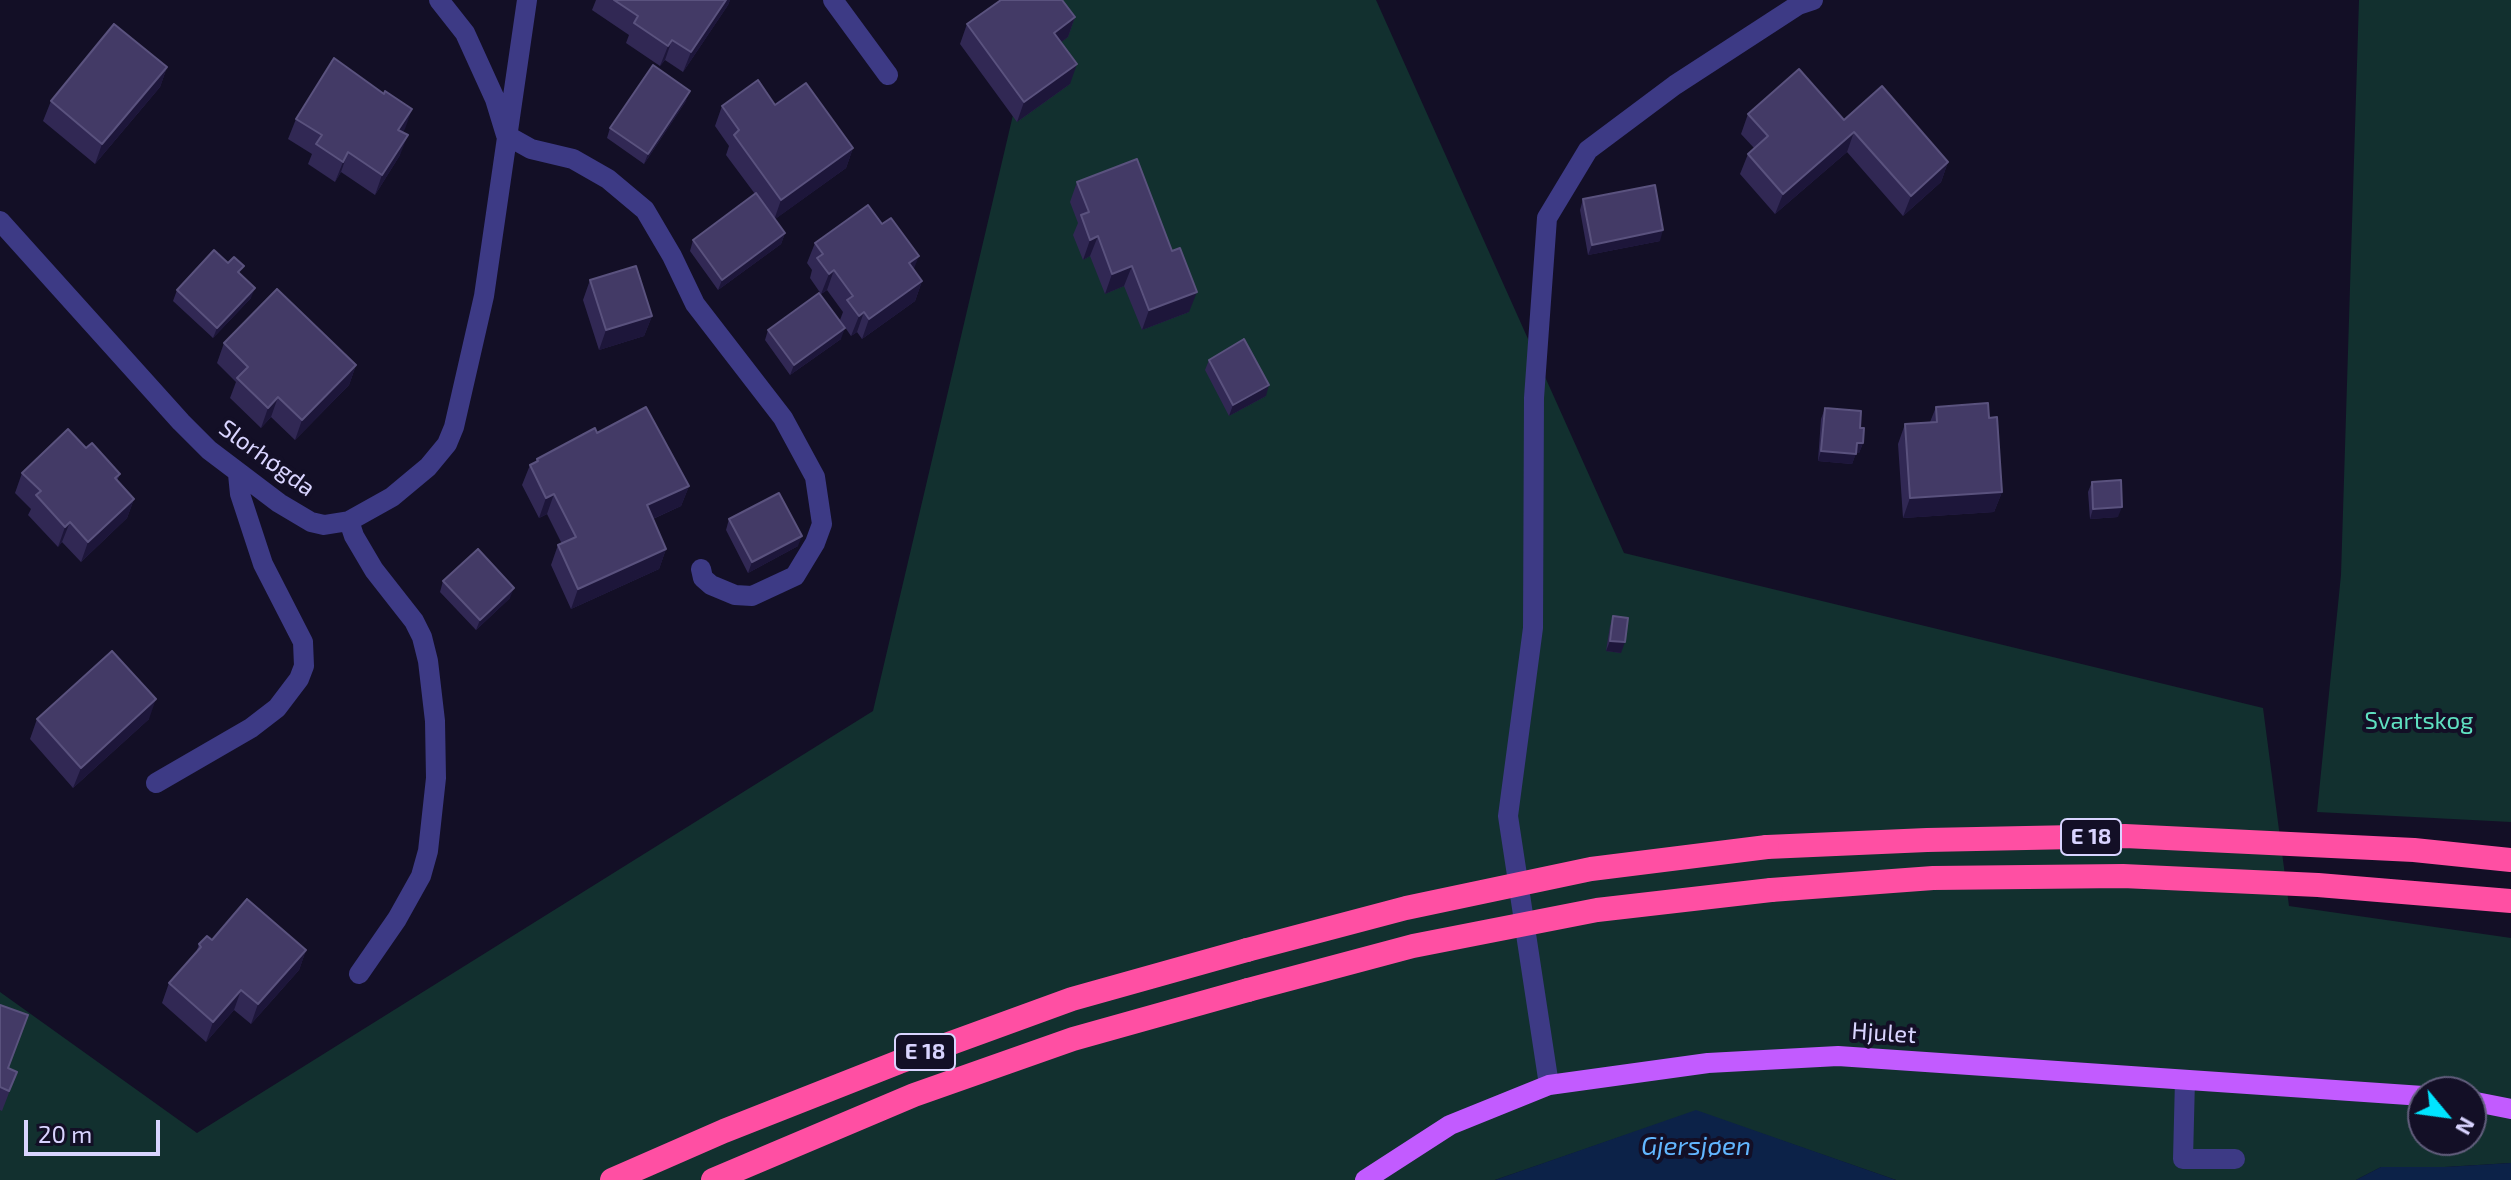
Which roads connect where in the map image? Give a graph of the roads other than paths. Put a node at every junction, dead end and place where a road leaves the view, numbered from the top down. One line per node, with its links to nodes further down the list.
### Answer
1 (439, 0): 6 (street, Slorhøgda)
2 (527, 0): 6 (street, Slorhøgda)
3 (833, 0): 5 (street)
4 (1813, 0): 16 (street)
5 (888, 75)
6 (506, 135): 9 (street, Slorhøgda); 10 (street)
7 (0, 221): 8 (street, Slorhøgda)
8 (238, 474): 9 (street, Slorhøgda); 11 (street)
9 (349, 521): 14 (street)
10 (701, 569)
11 (156, 783)
12 (2511, 860): 21 (highway, E 18, bridge)
13 (2511, 901): 22 (highway, E 18, bridge)
14 (359, 974)
15 (2185, 1080): 16 (main road, Hjulet); 17 (main road, Hjulet); 20 (street)
16 (1549, 1085): 23 (main road, Hjulet)
17 (2407, 1095)
18 (2487, 1104): 19 (main road)
19 (2511, 1109)
20 (2235, 1159)
21 (612, 1180)
22 (713, 1180)
23 (1365, 1180)

